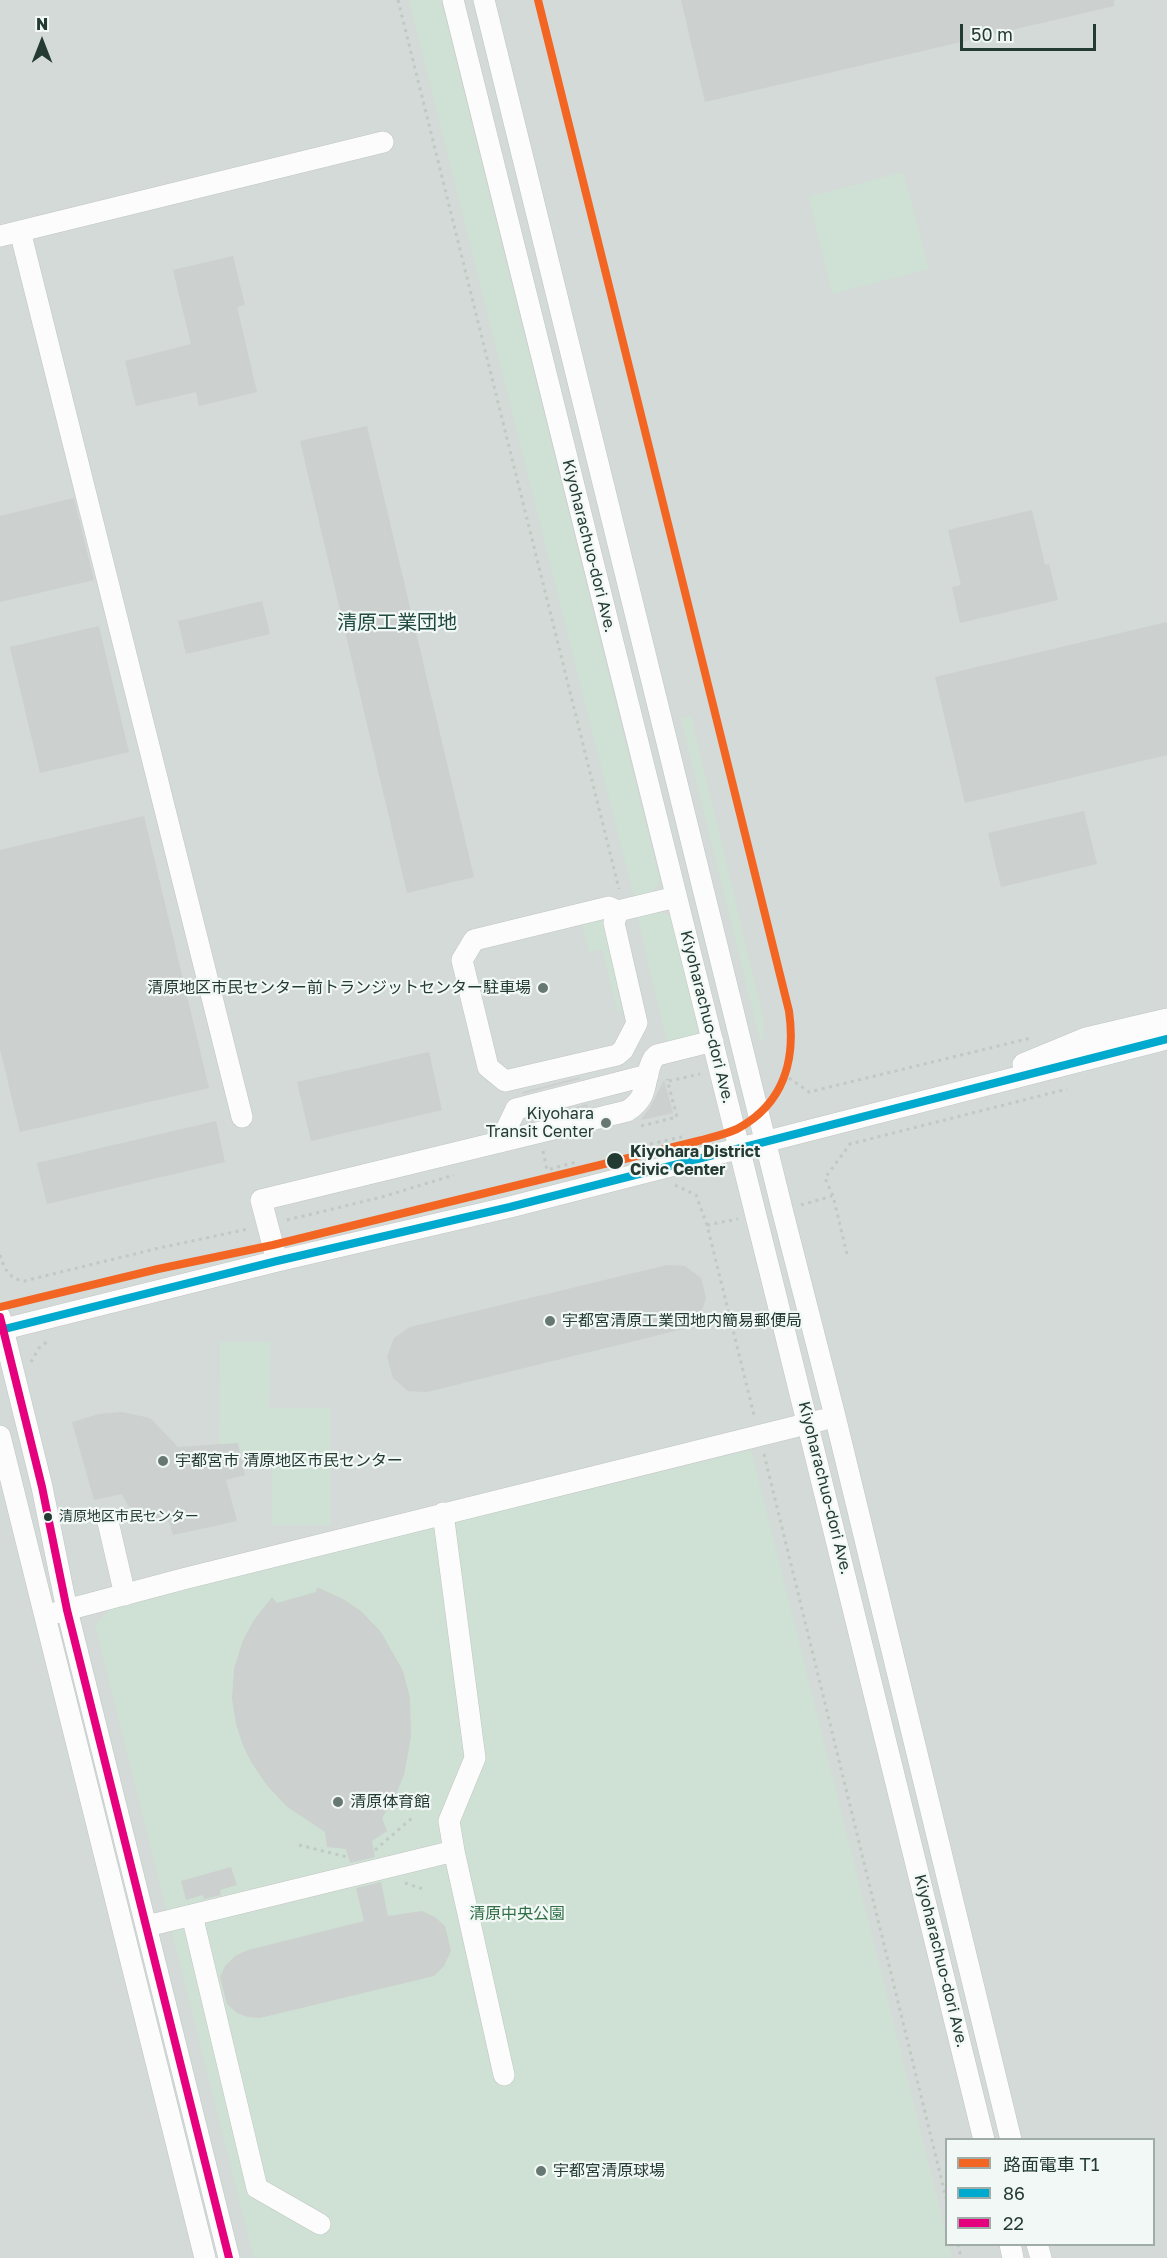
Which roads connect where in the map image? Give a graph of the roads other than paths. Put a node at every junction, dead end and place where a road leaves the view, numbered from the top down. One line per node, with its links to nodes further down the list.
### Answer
1 (453, 0): 5 (street, Kiyoharachuo-dori Ave.)
2 (484, 0): 14 (street, Kiyoharachuo-dori Ave.)
3 (384, 142): 4 (street)
4 (10, 233): 12 (street)
5 (676, 897): 6 (street); 9 (street, Kiyoharachuo-dori Ave.)
6 (621, 910): 6 (street)
7 (1167, 1018): 11 (street)
8 (1167, 1039): 11 (street)
9 (713, 1041): 10 (street); 15 (street, Kiyoharachuo-dori Ave.)
10 (658, 1078): 13 (street); 13 (street)
11 (938, 1097): 14 (street)
12 (242, 1118)
13 (500, 1142): 16 (street)
14 (765, 1142): 15 (street); 18 (street, Kiyoharachuo-dori Ave.)
15 (740, 1148): 16 (street); 19 (street, Kiyoharachuo-dori Ave.)
16 (277, 1261): 17 (street)
17 (1, 1325): 24 (street)
18 (835, 1416): 19 (street); 31 (street, Kiyoharachuo-dori Ave.)
19 (809, 1423): 21 (street); 30 (street, Kiyoharachuo-dori Ave.)
20 (0, 1436): 25 (street)
21 (443, 1514): 23 (street); 26 (street)
22 (108, 1522): 23 (street)
23 (125, 1595): 24 (street)
24 (67, 1610): 25 (street); 28 (street)
25 (46, 1616): 33 (street)
26 (454, 1851): 27 (street); 29 (street)
27 (192, 1915): 28 (street); 32 (street)
28 (147, 1926): 34 (street)
29 (504, 2075)
30 (984, 2138)
31 (1011, 2138)
32 (320, 2224)
33 (205, 2258)
34 (229, 2258)

